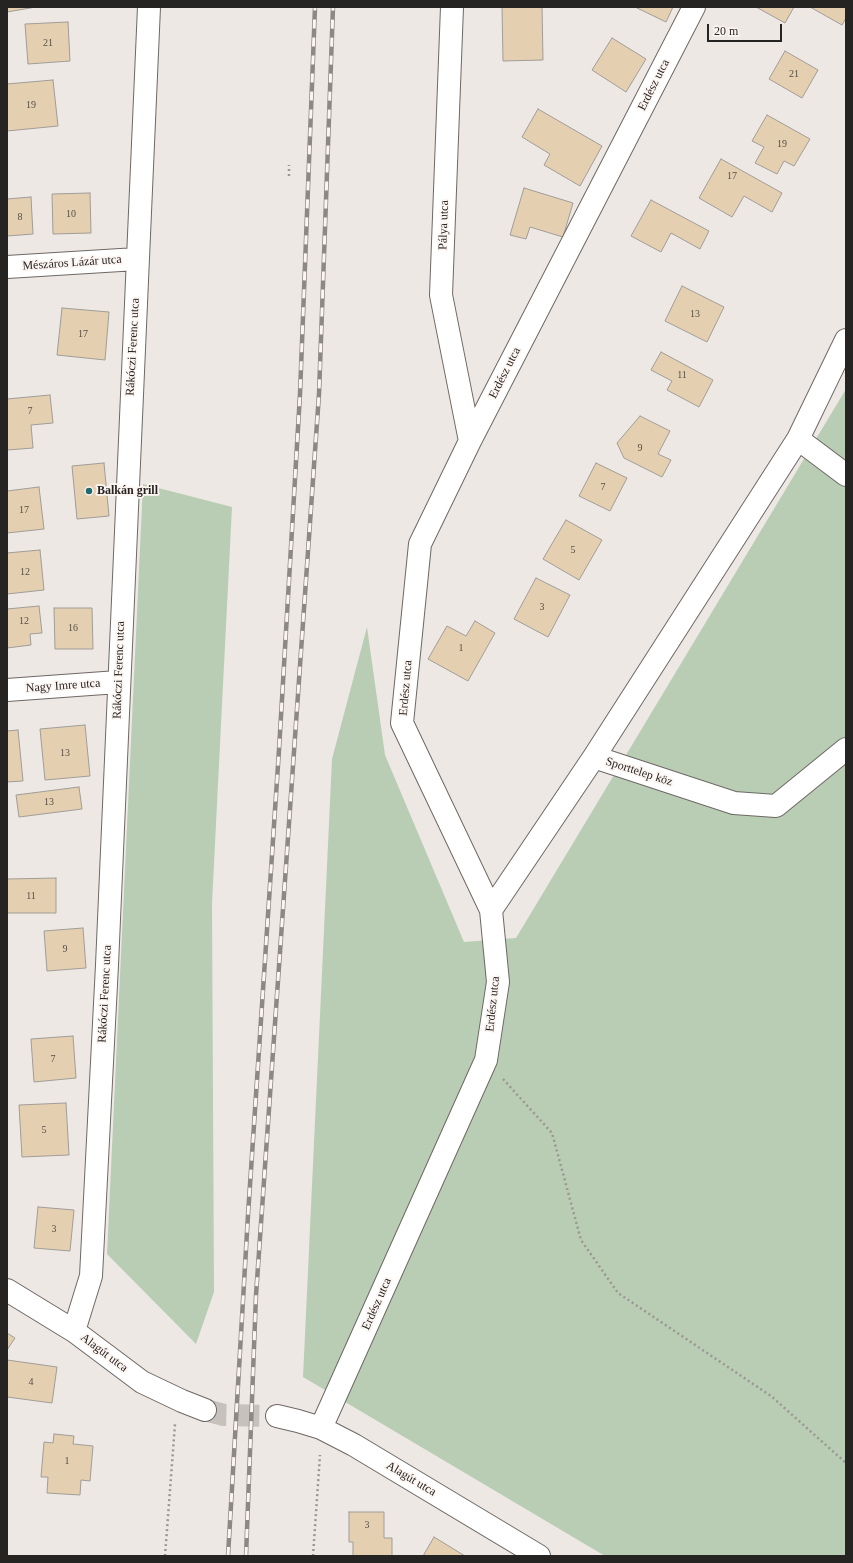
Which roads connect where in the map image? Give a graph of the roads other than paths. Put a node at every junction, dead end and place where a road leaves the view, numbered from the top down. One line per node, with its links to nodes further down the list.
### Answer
1 (149, 7): 4 (street, Rákóczi Ferenc utca)
2 (452, 7): 8 (street, Pálya utca)
3 (694, 7): 8 (street, Erdész utca)
4 (137, 259): 5 (street, Mészáros Lázár utca); 10 (street, Rákóczi Ferenc utca)
5 (7, 267)
6 (846, 340): 7 (street)
7 (798, 439): 9 (street); 13 (street)
8 (470, 441): 14 (street, Erdész utca)
9 (846, 475)
10 (118, 682): 11 (street, Nagy Imre utca); 16 (street, Rákóczi Ferenc utca)
11 (7, 690)
12 (846, 750): 13 (street, Sporttelep köz)
13 (594, 757): 14 (street, Sporttelep köz)
14 (491, 910): 19 (street, Erdész utca)
15 (7, 1290): 16 (street, Alagút utca)
16 (74, 1331): 17 (street, Alagút utca)
17 (205, 1410)
18 (277, 1416): 19 (street, Alagút utca)
19 (322, 1428): 20 (street, Alagút utca)
20 (539, 1556)

